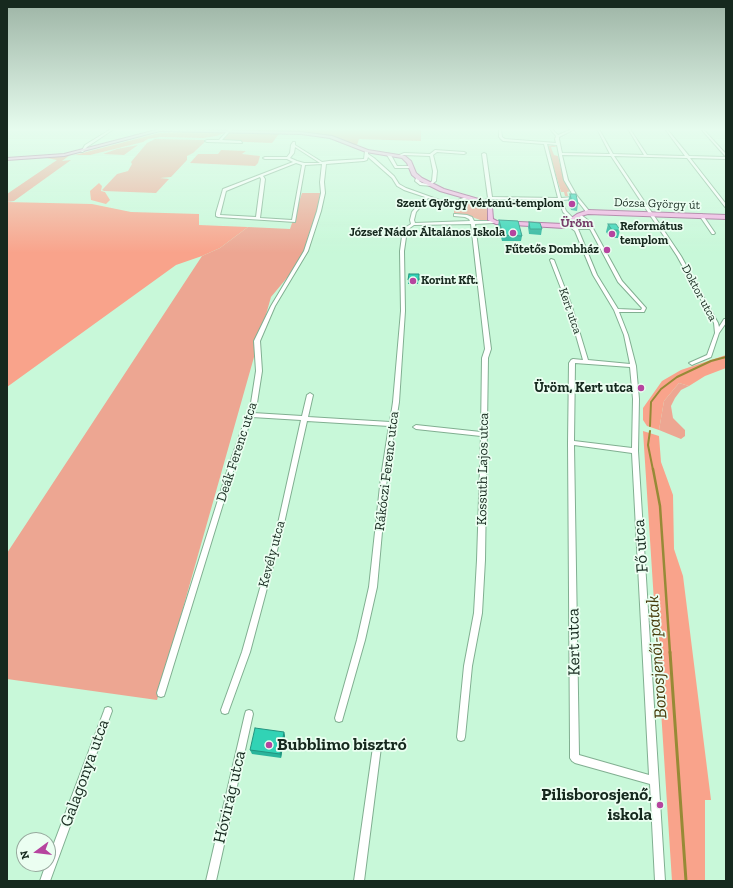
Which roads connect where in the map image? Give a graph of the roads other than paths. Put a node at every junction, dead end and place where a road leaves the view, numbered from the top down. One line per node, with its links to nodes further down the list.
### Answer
1 (275, 170): 12 (street)
2 (303, 170): 28 (street)
3 (323, 170): 44 (street, Deák Ferenc utca)
4 (386, 170): 14 (street)
5 (413, 170): 13 (main road)
6 (435, 170): 13 (street)
7 (486, 170): 16 (street)
8 (552, 170): 18 (street)
9 (564, 170): 17 (street)
10 (623, 170): 22 (street, Doktor utca)
11 (698, 170): 20 (street)
12 (261, 176): 28 (street); 28 (street)
13 (431, 185): 15 (main road)
14 (427, 197): 15 (street); 32 (street, Rákóczi Ferenc utca)
15 (468, 197): 19 (main road)
16 (490, 198): 18 (street); 19 (street)
17 (576, 198): 18 (street); 21 (street)
18 (560, 199): 23 (street)
19 (485, 202): 29 (main road)
20 (726, 206)
21 (588, 212): 22 (main road, Dózsa György út); 25 (main road)
22 (652, 213): 26 (main road, Dózsa György út); 39 (street, Doktor utca)
23 (567, 214): 25 (main road); 30 (street)
24 (455, 215): 31 (street)
25 (579, 216): 30 (main road); 34 (street)
26 (701, 216): 27 (main road, Dózsa György út); 35 (street)
27 (726, 217)
28 (258, 219)
29 (494, 222): 30 (main road); 31 (street)
30 (570, 222): 33 (street)
31 (473, 223): 32 (street); 48 (street, Kossuth Lajos utca)
32 (413, 224): 46 (street, Rákóczi Ferenc utca)
33 (576, 228): 34 (street); 37 (street, Fő utca)
34 (591, 228): 37 (street)
35 (713, 233)
36 (552, 260): 40 (street, Kert utca)
37 (616, 310): 42 (street, Fő utca)
38 (726, 320): 39 (street)
39 (717, 333): 41 (street)
40 (586, 362): 42 (street, Kert utca); 49 (street, Kert utca)
41 (692, 363)
42 (633, 366): 50 (street, Fő utca)
43 (310, 395): 45 (street, Kevély utca)
44 (249, 415): 45 (street); 51 (street, Deák Ferenc utca)
45 (304, 417): 46 (street); 52 (street, Kevély utca)
46 (392, 424): 55 (street, Rákóczi Ferenc utca)
47 (416, 426): 48 (street)
48 (484, 434): 56 (street, Kossuth Lajos utca)
49 (571, 443): 50 (street); 58 (street, Kert utca)
50 (635, 451): 58 (street, Fő utca)
51 (161, 693)
52 (226, 710)
53 (108, 711): 59 (street, Galagonya utca)
54 (249, 714): 60 (street, Hóvirág utca)
55 (339, 718)
56 (462, 737)
57 (378, 747): 61 (street)
58 (654, 780): 62 (street, Fő utca)
59 (45, 881)
60 (211, 881)
61 (359, 881)
62 (660, 881)

